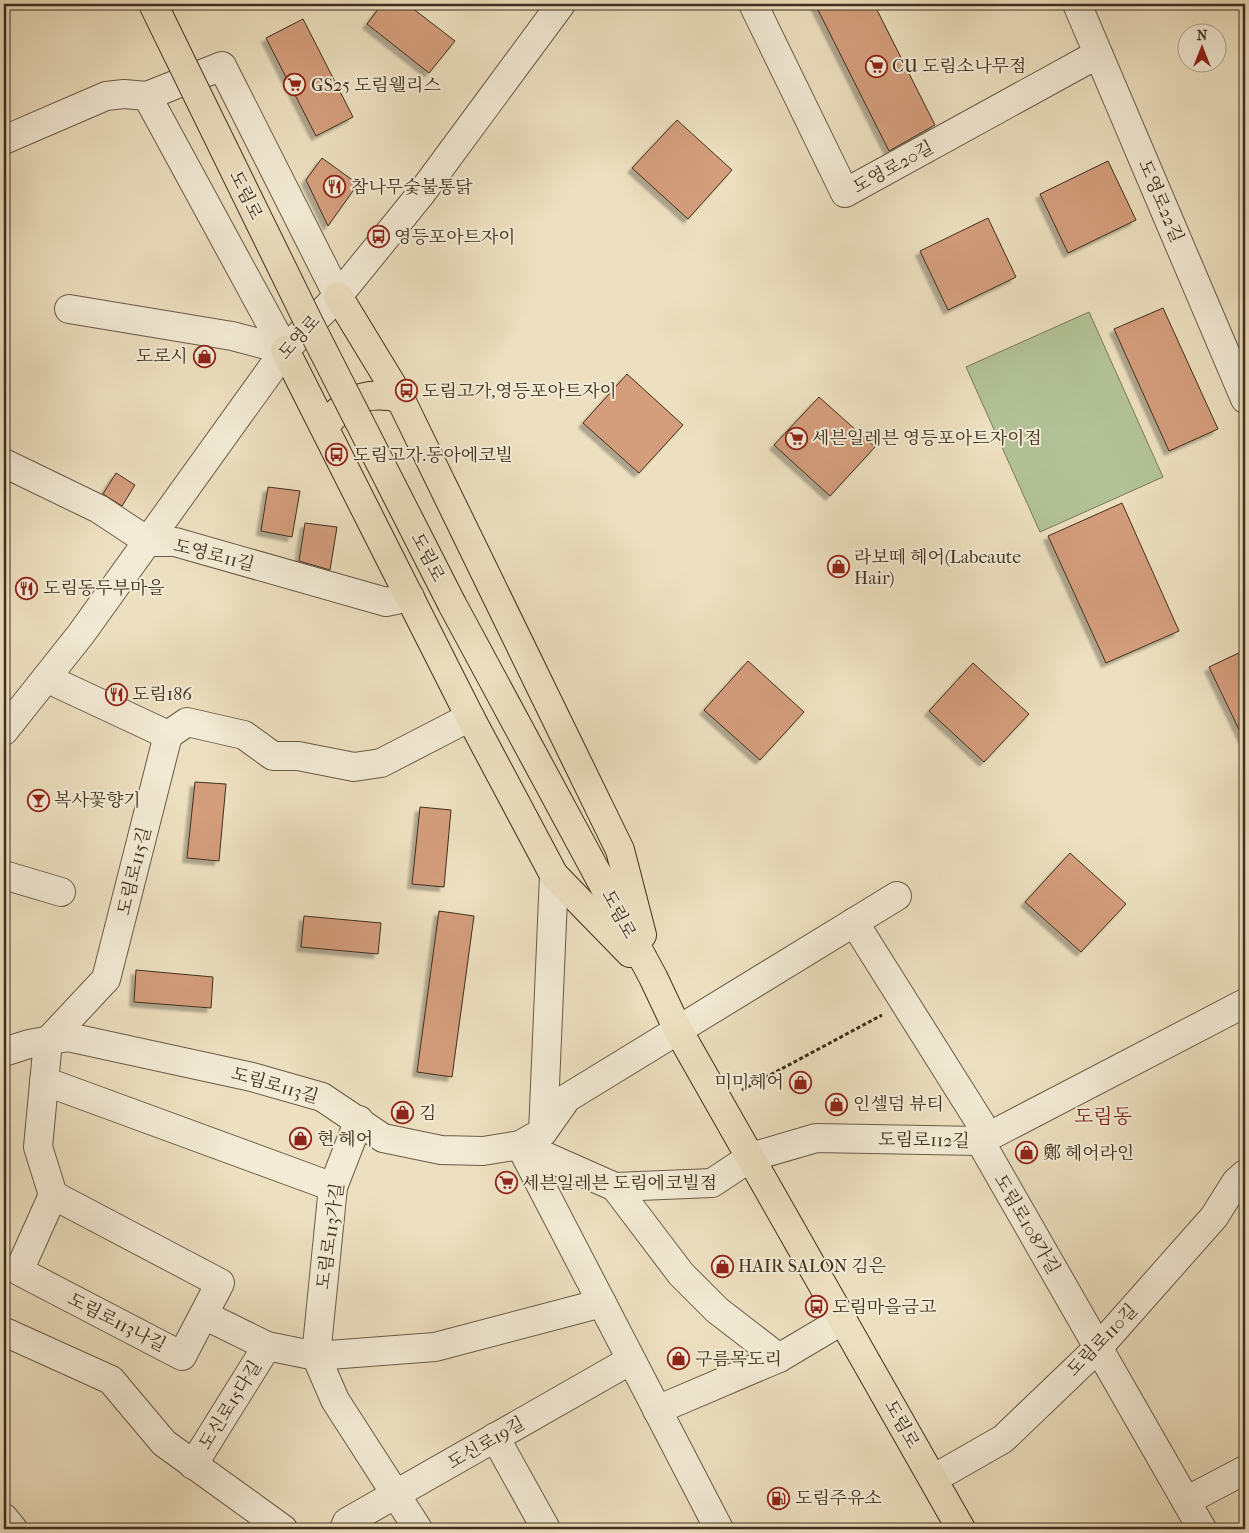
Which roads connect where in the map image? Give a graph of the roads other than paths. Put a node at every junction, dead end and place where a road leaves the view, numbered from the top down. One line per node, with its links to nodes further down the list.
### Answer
1 (153, 4): 26 (main road, 도림로, bridge)
2 (561, 4): 8 (street, 도영로)
3 (753, 4): 5 (street, 도영로20길)
4 (1077, 4): 5 (street, 도영로22길)
5 (1098, 54): 12 (street, 도영로22길)
6 (147, 96): 7 (street); 8 (street); 10 (street)
7 (4, 140)
8 (338, 296): 10 (street, 도영로); 11 (main road)
9 (69, 309): 10 (street)
10 (285, 350): 13 (main road); 15 (street, 도영로)
11 (400, 398): 13 (main road); 26 (main road)
12 (1245, 399)
13 (325, 430): 16 (main road)
14 (4, 463): 15 (street, 도영로11길)
15 (149, 542): 16 (street, 도영로11길); 17 (street, 도영로)
16 (410, 597): 18 (main road)
17 (46, 678): 19 (street, 도영로); 20 (street)
18 (470, 717): 20 (street); 21 (main road)
19 (4, 731)
20 (168, 735): 29 (street, 도림로115길)
21 (554, 875): 26 (main road); 33 (street)
22 (4, 881): 23 (street)
23 (61, 892)
24 (897, 896): 25 (street)
25 (854, 922): 28 (street); 34 (street, 도림로108가길)
26 (654, 977): 28 (main road, 도림로)
27 (1245, 1003): 34 (street, 도림로112길)
28 (678, 1030): 33 (street, 도림로113길); 36 (main road, 도림로)
29 (48, 1040): 30 (street, 도림로113길); 31 (street); 32 (street, 도림로113길)
30 (4, 1052)
31 (44, 1081): 38 (street); 40 (street)
32 (359, 1120): 35 (street, 도림로113길); 38 (street, 도림로113가길)
33 (543, 1132): 35 (street, 도림로113길)
34 (980, 1141): 36 (street, 도림로112길); 46 (street, 도림로108가길)
35 (520, 1144): 39 (street); 41 (street)
36 (751, 1157): 39 (street); 43 (main road, 도림로)
37 (1245, 1174): 46 (street, 도림로110길)
38 (333, 1187): 47 (street, 도림로113가길)
39 (615, 1187): 48 (street)
40 (53, 1195): 42 (street, 도림로113나길); 42 (street, 도림로113나길)
41 (602, 1303): 47 (street); 49 (street)
42 (204, 1315): 45 (street)
43 (843, 1320): 48 (street); 54 (main road, 도림로)
44 (4, 1336): 52 (street, 도신로15다길)
45 (267, 1346): 47 (street); 52 (street, 도신로15다길)
46 (1098, 1348): 54 (street, 도림로110길); 56 (street, 도림로108가길)
47 (316, 1356): 55 (street, 도림로113가길)
48 (779, 1358): 50 (street)
49 (631, 1360): 50 (street); 51 (street, 도신로19길)
50 (657, 1410): 63 (street)
51 (495, 1438): 55 (street, 도신로19길); 62 (street)
52 (193, 1465): 59 (street, 도신로15다길)
53 (1245, 1470): 56 (street)
54 (933, 1479): 64 (main road, 도림로)
55 (396, 1494): 60 (street, 도신로19길); 61 (street, 도림로113가길)
56 (1186, 1501): 65 (street, 도림로108가길)
57 (4, 1518): 58 (street)
58 (14, 1529)
59 (283, 1529)
60 (344, 1529)
61 (418, 1529)
62 (546, 1529)
63 (719, 1529)
64 (961, 1529)
65 (1202, 1529)

